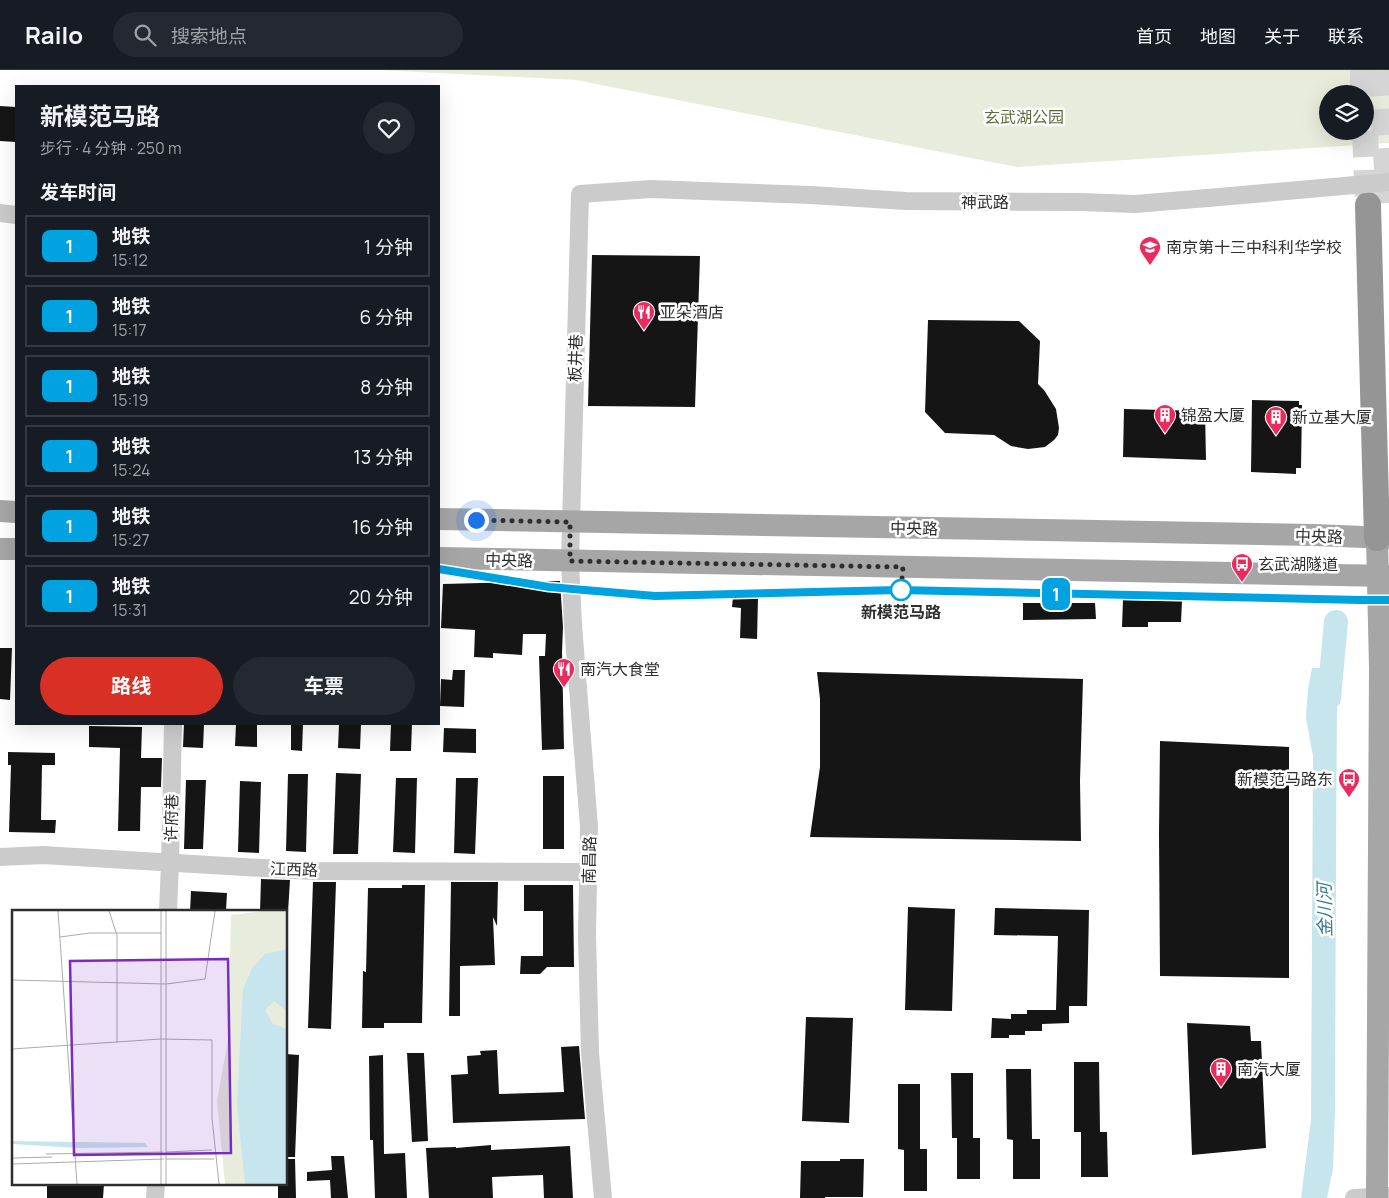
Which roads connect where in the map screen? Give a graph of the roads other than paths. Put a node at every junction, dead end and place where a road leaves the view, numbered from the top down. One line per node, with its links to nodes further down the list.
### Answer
1 (1389, 182): 2 (street, 神武路, bridge)
2 (580, 194): 10 (street, 板井巷)
3 (1368, 205): 6 (highway)
4 (0, 213): 5 (street)
5 (15, 216)
6 (1382, 474): 11 (highway)
7 (0, 511): 8 (main road)
8 (15, 512)
9 (440, 520): 10 (main road, 中央路)
10 (570, 522): 11 (main road, 中央路); 15 (street, 南昌路)
11 (1383, 538): 16 (main road)
12 (0, 549): 13 (main road)
13 (15, 549)
14 (440, 558): 15 (main road, 中央路)
15 (570, 561): 16 (main road, 中央路); 21 (street, 南昌路)
16 (1383, 576): 17 (main road)
17 (1384, 662): 23 (main road)
18 (173, 725): 20 (street, 许府巷)
19 (0, 857): 20 (street, 江西路)
20 (170, 863): 21 (street, 江西路); 22 (street, 许府巷)
21 (588, 872): 24 (street, 南昌路)
22 (168, 910)
23 (1381, 1197): 25 (street)
24 (603, 1198)
25 (1354, 1198)

